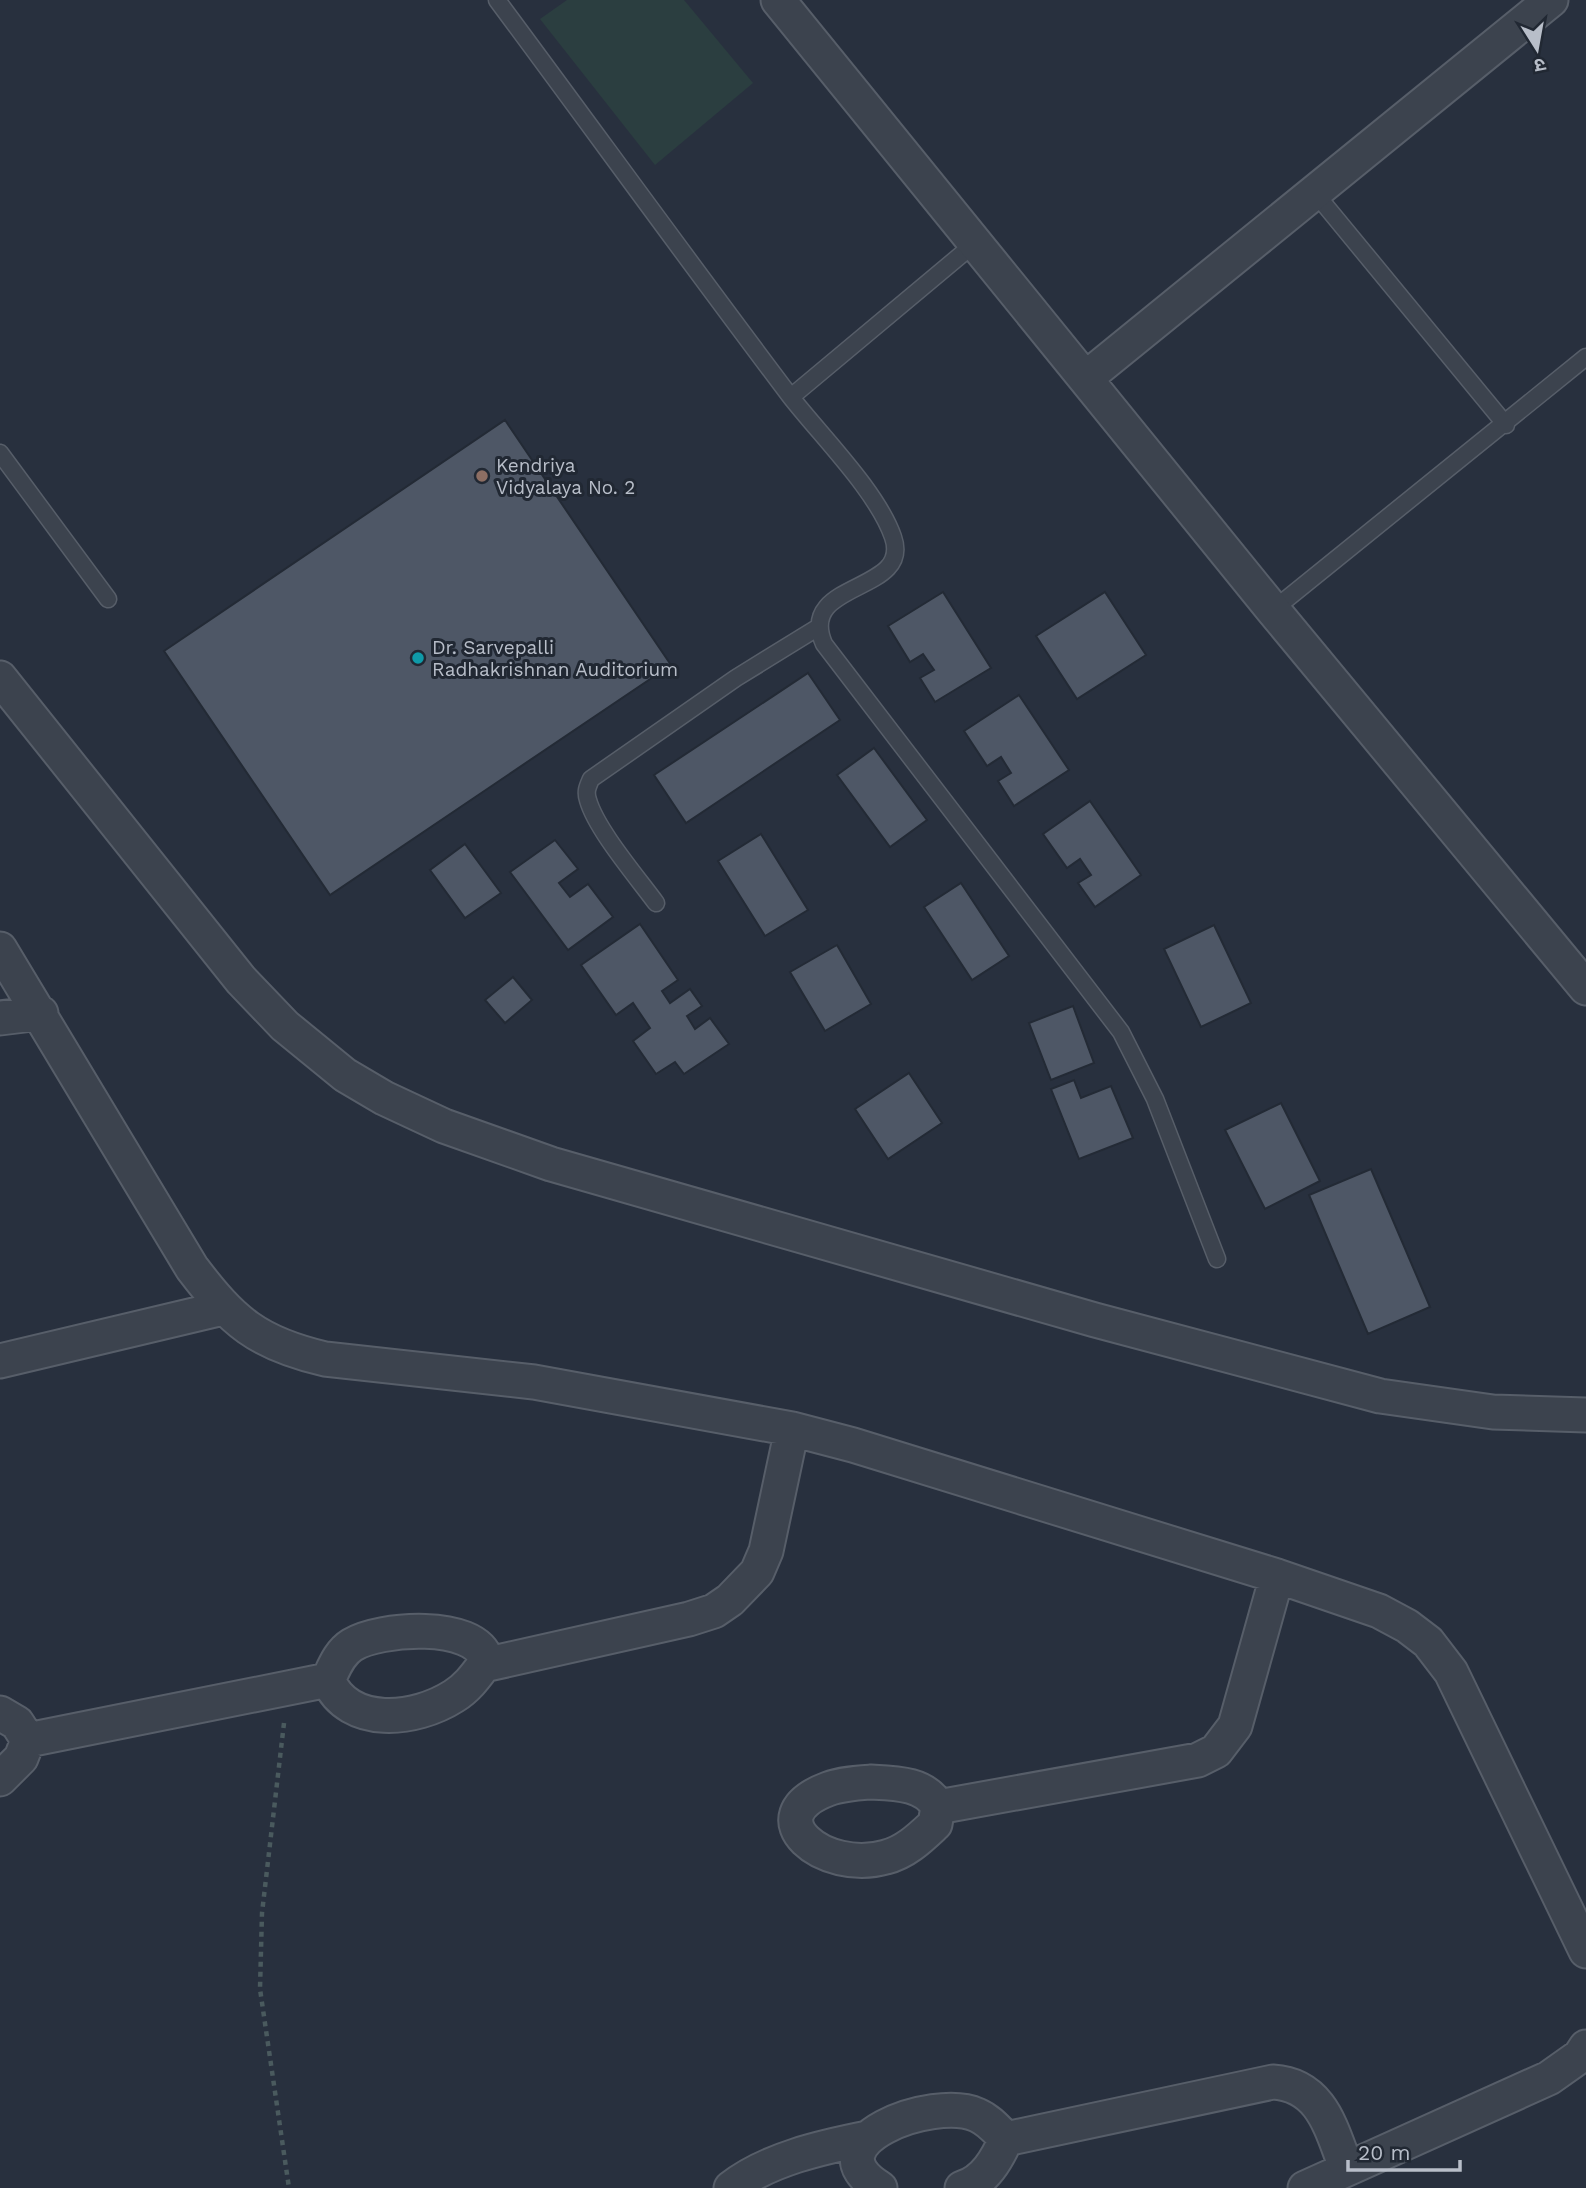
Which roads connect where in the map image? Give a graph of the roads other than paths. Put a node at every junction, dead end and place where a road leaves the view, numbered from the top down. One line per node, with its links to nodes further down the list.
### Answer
1 (497, 0): 8 (lane)
2 (778, 0): 5 (street)
3 (1551, 0): 4 (street)
4 (1315, 193): 7 (street); 9 (lane)
5 (974, 244): 7 (street); 8 (lane)
6 (1586, 357): 9 (lane)
7 (1086, 378): 12 (street)
8 (791, 397): 13 (lane)
9 (1506, 425): 12 (lane)
10 (0, 453): 11 (lane)
11 (108, 599)
12 (1273, 610): 17 (street)
13 (817, 628): 15 (lane); 20 (lane)
14 (0, 678): 23 (street)
15 (656, 903)
16 (0, 949): 18 (street)
17 (1586, 988)
18 (41, 1013): 19 (street); 21 (street)
19 (0, 1017)
20 (1217, 1259)
21 (223, 1308): 22 (street); 24 (street)
22 (0, 1361)
23 (1586, 1415)
24 (792, 1429): 25 (street); 26 (street)
25 (1277, 1576): 31 (street); 32 (street)
26 (484, 1665): 27 (street); 27 (street)
27 (328, 1680): 29 (street)
28 (0, 1713): 29 (street)
29 (28, 1740): 30 (street)
30 (0, 1779)
31 (938, 1807)
32 (1586, 1951)
33 (1586, 2047): 36 (street)
34 (868, 2138): 35 (street); 37 (street); 38 (street)
35 (1006, 2139): 36 (street); 39 (street)
36 (1346, 2167): 40 (street)
37 (731, 2188)
38 (880, 2188)
39 (962, 2188)
40 (1305, 2188)

